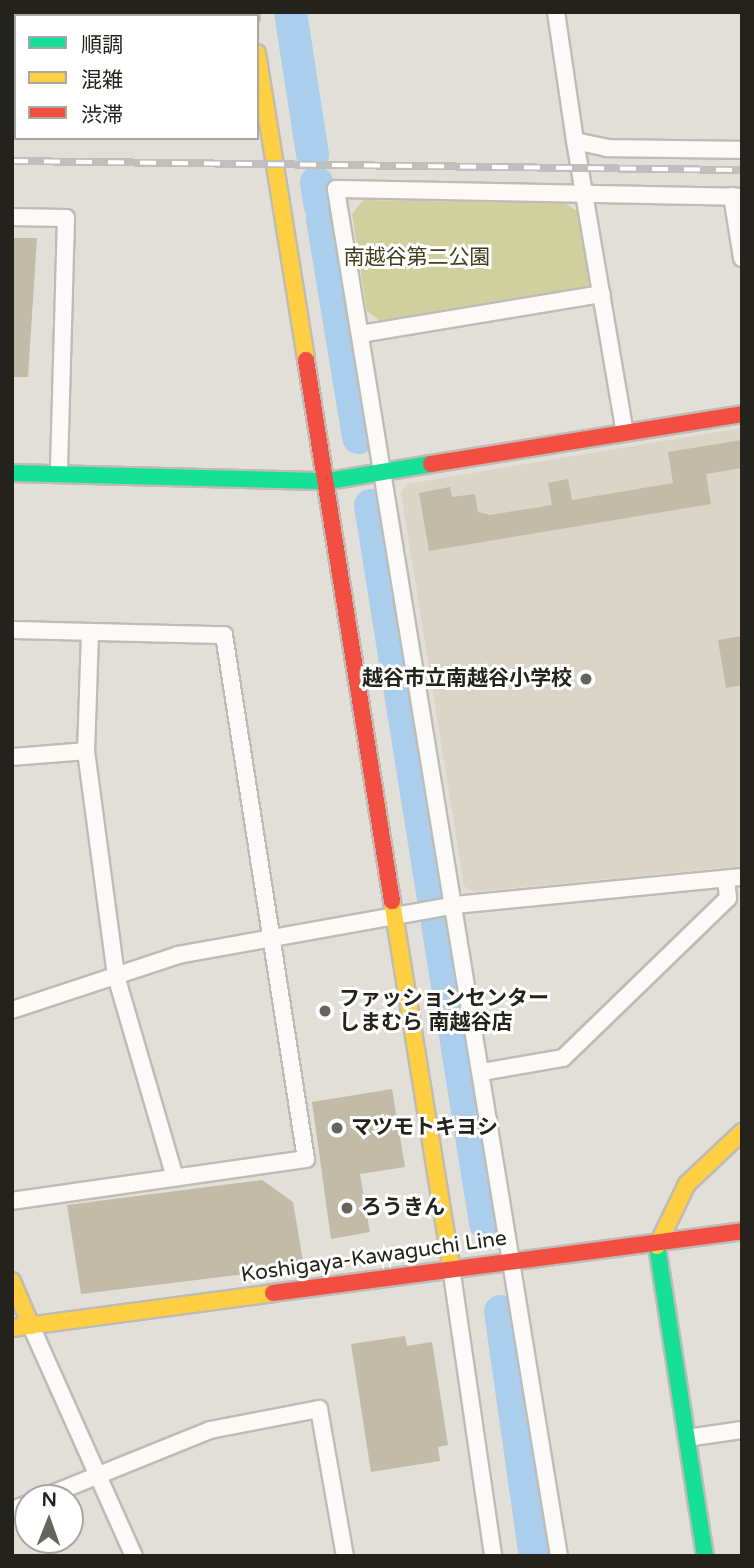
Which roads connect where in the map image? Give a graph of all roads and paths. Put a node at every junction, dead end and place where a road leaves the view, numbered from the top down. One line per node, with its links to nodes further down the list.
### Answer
1 (556, 12): 4 (street)
2 (259, 77): 3 (street)
3 (262, 114): 17 (street)
4 (575, 141): 5 (street); 6 (street)
5 (742, 150)
6 (585, 194): 7 (street); 10 (street); 11 (street)
7 (737, 197): 9 (street)
8 (12, 217): 16 (street)
9 (742, 258)
10 (602, 294): 11 (street); 13 (street)
11 (360, 334): 14 (street)
12 (742, 414): 13 (street)
13 (625, 432): 14 (street)
14 (384, 472): 17 (street); 23 (street)
15 (12, 473): 16 (street)
16 (59, 473): 17 (street)
17 (328, 481): 24 (street)
18 (12, 630): 19 (street)
19 (90, 633): 20 (street); 25 (street)
20 (86, 751): 21 (street); 26 (street)
21 (12, 757)
22 (734, 878): 23 (street); 28 (street)
23 (455, 905): 24 (street); 28 (street)
24 (399, 919): 25 (street); 35 (street)
25 (274, 940): 26 (street); 30 (street)
26 (116, 976): 27 (street); 30 (street)
27 (12, 1010)
28 (482, 1072): 34 (street)
29 (742, 1132): 33 (street)
30 (175, 1178): 31 (street)
31 (12, 1201)
32 (742, 1231): 33 (street, Koshigaya-Kawaguchi Line)
33 (656, 1240): 34 (street, Koshigaya-Kawaguchi Line); 40 (street)
34 (511, 1259): 35 (street, Koshigaya-Kawaguchi Line); 46 (street)
35 (450, 1267): 37 (street, Koshigaya-Kawaguchi Line); 45 (street)
36 (12, 1281): 37 (street)
37 (32, 1326): 38 (street, Koshigaya-Kawaguchi Line); 41 (street)
38 (12, 1328)
39 (742, 1430): 40 (street)
40 (687, 1438): 47 (street)
41 (99, 1475): 42 (street); 43 (street); 44 (street)
42 (77, 1484)
43 (134, 1556)
44 (345, 1556)
45 (493, 1556)
46 (559, 1556)
47 (705, 1556)

